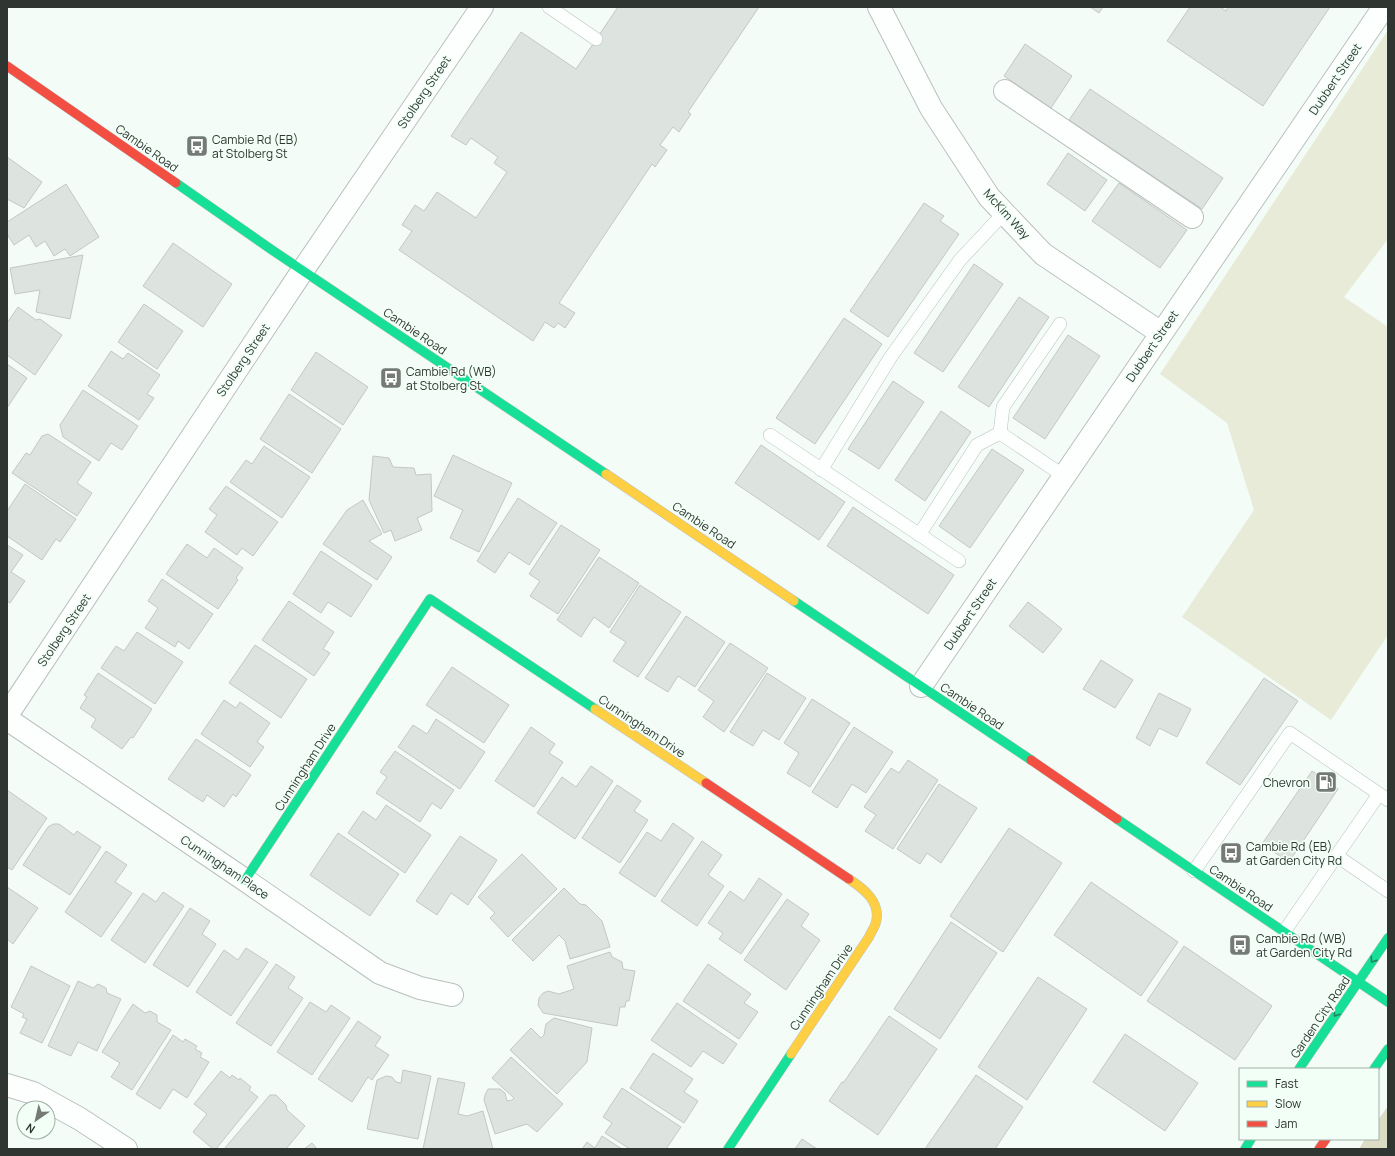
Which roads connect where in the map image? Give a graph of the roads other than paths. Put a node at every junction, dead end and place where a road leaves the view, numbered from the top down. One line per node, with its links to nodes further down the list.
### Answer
1 (482, 7): 10 (street, Stolberg Street)
2 (549, 7): 5 (lane)
3 (879, 7): 8 (street, McKim Way)
4 (1384, 7): 12 (street, Dubbert Street)
5 (596, 39)
6 (7, 66): 10 (main road, Cambie Road)
7 (1005, 91): 9 (street)
8 (1004, 213): 12 (street, McKim Way); 15 (lane)
9 (1192, 216)
10 (303, 270): 19 (main road, Cambie Road); 20 (street, Stolberg Street)
11 (1060, 324): 13 (lane)
12 (1161, 333): 16 (street, Dubbert Street)
13 (1000, 433): 16 (lane); 17 (lane)
14 (770, 435): 15 (lane)
15 (821, 470): 17 (lane)
16 (1064, 476): 19 (street, Dubbert Street)
17 (919, 535): 18 (lane)
18 (959, 561)
19 (921, 686): 24 (main road, Cambie Road)
20 (7, 715)
21 (7, 719): 25 (street, Cunningham Place)
22 (1384, 797): 23 (lane); 24 (lane)
23 (1337, 856): 26 (lane); 27 (lane)
24 (1194, 871): 27 (main road, Cambie Road)
25 (245, 880): 30 (street, Cunningham Place); 39 (main road, Cunningham Drive)
26 (1388, 891)
27 (1284, 932): 29 (main road, Cambie Road)
28 (1388, 938): 29 (main road, Garden City Road, one-way to 29)
29 (1358, 982): 31 (main road, Cambie Road); 33 (main road, Garden City Road, one-way to 33)
30 (452, 995)
31 (1388, 1002)
32 (1388, 1049): 34 (main road)
33 (1300, 1068)
34 (1375, 1068)
35 (7, 1085): 38 (street)
36 (1250, 1140): 40 (main road)
37 (1325, 1140): 41 (main road)
38 (126, 1149)
39 (728, 1149)
40 (1245, 1149)
41 (1320, 1149)

